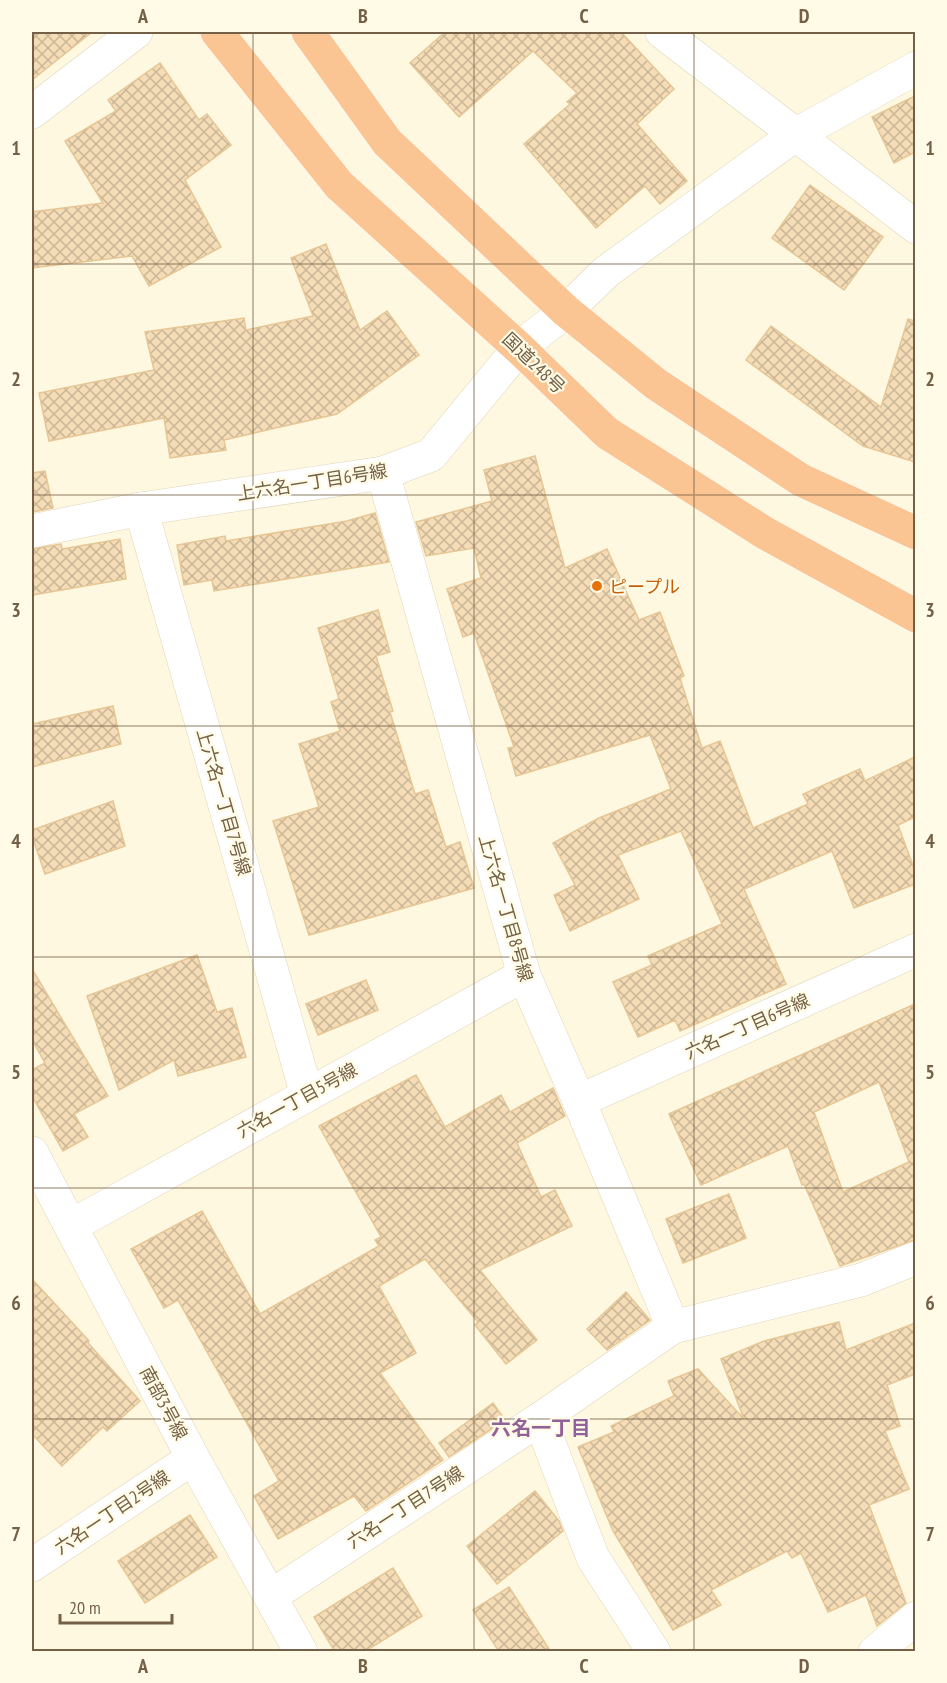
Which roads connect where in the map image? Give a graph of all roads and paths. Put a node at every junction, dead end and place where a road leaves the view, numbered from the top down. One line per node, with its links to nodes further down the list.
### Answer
1 (136, 32): 6 (street)
2 (217, 32): 10 (highway, 国道248号)
3 (308, 32): 9 (highway)
4 (662, 32): 7 (street)
5 (915, 68): 7 (street, 上六名一丁目6号線)
6 (32, 112)
7 (795, 135): 8 (street); 9 (street, 上六名一丁目6号線)
8 (915, 227)
9 (566, 311): 10 (street, 上六名一丁目6号線); 14 (highway)
10 (519, 348): 11 (street, 上六名一丁目6号線); 15 (highway, 国道248号)
11 (383, 473): 12 (street, 上六名一丁目6号線); 17 (street, 上六名一丁目8号線)
12 (141, 509): 13 (street, 上六名一丁目6号線); 18 (street, 上六名一丁目7号線)
13 (32, 531)
14 (915, 533)
15 (915, 616)
16 (915, 950): 19 (street, 六名一丁目6号線)
17 (524, 975): 18 (street, 六名一丁目5号線); 19 (street, 上六名一丁目8号線)
18 (307, 1095): 21 (street, 六名一丁目5号線)
19 (579, 1101): 23 (street, 上六名一丁目8号線)
20 (32, 1153): 21 (street, 南部3号線)
21 (71, 1226): 25 (street, 南部3号線)
22 (915, 1258): 23 (street)
23 (673, 1327): 24 (street, 六名一丁目7号線)
24 (540, 1419): 27 (street, 六名一丁目7号線); 30 (street)
25 (193, 1458): 26 (street, 六名一丁目2号線); 27 (street, 南部3号線)
26 (32, 1565)
27 (271, 1596): 29 (street, 南部3号線)
28 (915, 1618): 31 (street)
29 (301, 1652)
30 (654, 1652)
31 (875, 1652)

